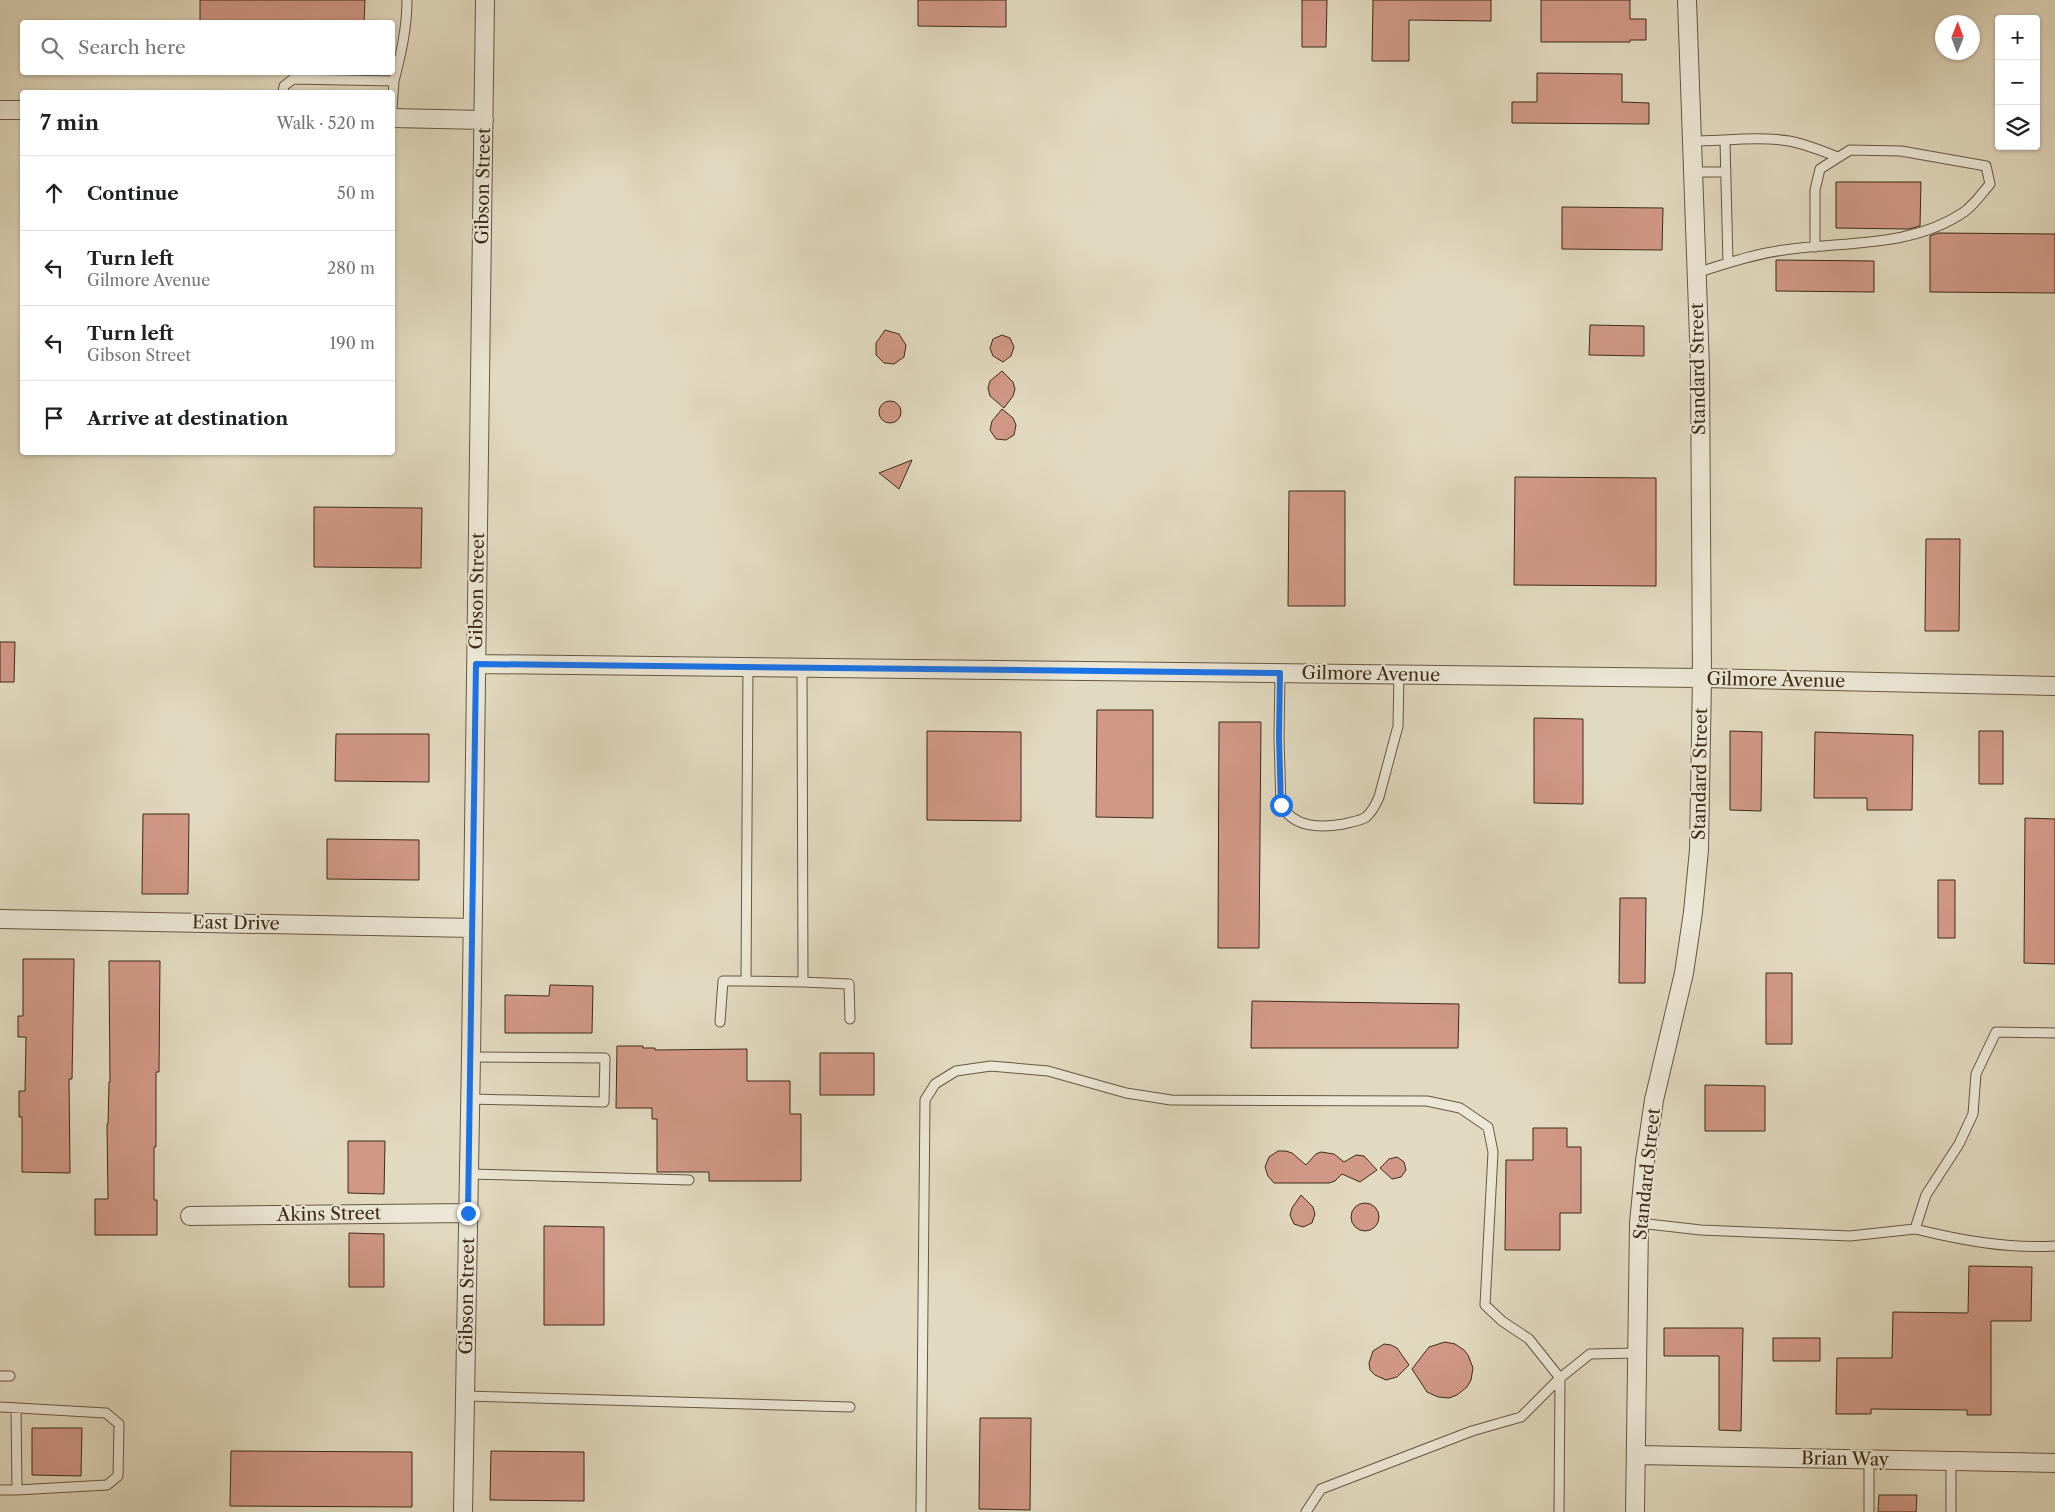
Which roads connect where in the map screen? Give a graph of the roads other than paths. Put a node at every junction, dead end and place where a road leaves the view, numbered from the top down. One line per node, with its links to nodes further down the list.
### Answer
1 (407, 0): 4 (lane)
2 (486, 0): 10 (street, Gibson Street)
3 (1687, 0): 11 (street, Standard Street)
4 (394, 81): 5 (lane); 6 (lane)
5 (284, 90)
6 (393, 90)
7 (0, 110): 8 (street)
8 (20, 110)
9 (395, 118): 10 (street)
10 (484, 120): 19 (street, Gibson Street)
11 (1691, 141): 12 (lane); 14 (street, Standard Street)
12 (1725, 141): 13 (lane); 15 (lane)
13 (1838, 158): 16 (lane); 16 (lane)
14 (1692, 172): 15 (lane); 18 (street, Standard Street)
15 (1726, 172): 17 (lane)
16 (1815, 247): 17 (lane)
17 (1728, 263): 18 (lane)
18 (1696, 273): 24 (street, Standard Street)
19 (476, 664): 20 (street, Gilmore Avenue); 27 (street, Gibson Street)
20 (748, 667): 21 (street, Gilmore Avenue); 28 (lane)
21 (802, 668): 22 (street, Gilmore Avenue); 29 (lane)
22 (1280, 673): 23 (street, Gilmore Avenue); 23 (lane)
23 (1399, 674): 24 (street, Gilmore Avenue)
24 (1702, 678): 25 (street, Gilmore Avenue); 39 (street, Standard Street)
25 (2055, 686)
26 (0, 919): 27 (street, East Drive)
27 (472, 928): 33 (street, Gibson Street)
28 (746, 981): 29 (lane); 31 (lane)
29 (803, 982): 30 (lane)
30 (850, 1019)
31 (720, 1022)
32 (2055, 1033): 40 (lane)
33 (471, 1057): 34 (street, Gibson Street); 34 (lane)
34 (470, 1099): 35 (street, Gibson Street)
35 (469, 1174): 36 (lane); 37 (street, Gibson Street)
36 (689, 1180)
37 (468, 1213): 38 (street, Akins Street); 46 (street, Gibson Street)
38 (190, 1216)
39 (1640, 1223): 40 (lane); 42 (street, Standard Street)
40 (1915, 1229): 41 (lane)
41 (2055, 1246)
42 (1638, 1353): 45 (lane); 50 (street, Standard Street)
43 (0, 1376): 44 (lane)
44 (10, 1376)
45 (1560, 1378): 57 (lane); 58 (lane); 59 (lane)
46 (465, 1396): 48 (lane); 56 (street, Gibson Street)
47 (0, 1407): 49 (lane)
48 (850, 1407)
49 (16, 1408): 55 (lane); 55 (lane)
50 (1636, 1455): 51 (street, Brian Way); 60 (street, Standard Street)
51 (1869, 1459): 52 (street, Brian Way); 61 (lane)
52 (1951, 1461): 53 (street, Brian Way); 62 (lane)
53 (2055, 1463)
54 (0, 1490): 55 (lane)
55 (17, 1490)
56 (463, 1512)
57 (921, 1512)
58 (1306, 1512)
59 (1559, 1512)
60 (1635, 1512)
61 (1869, 1512)
62 (1951, 1512)

